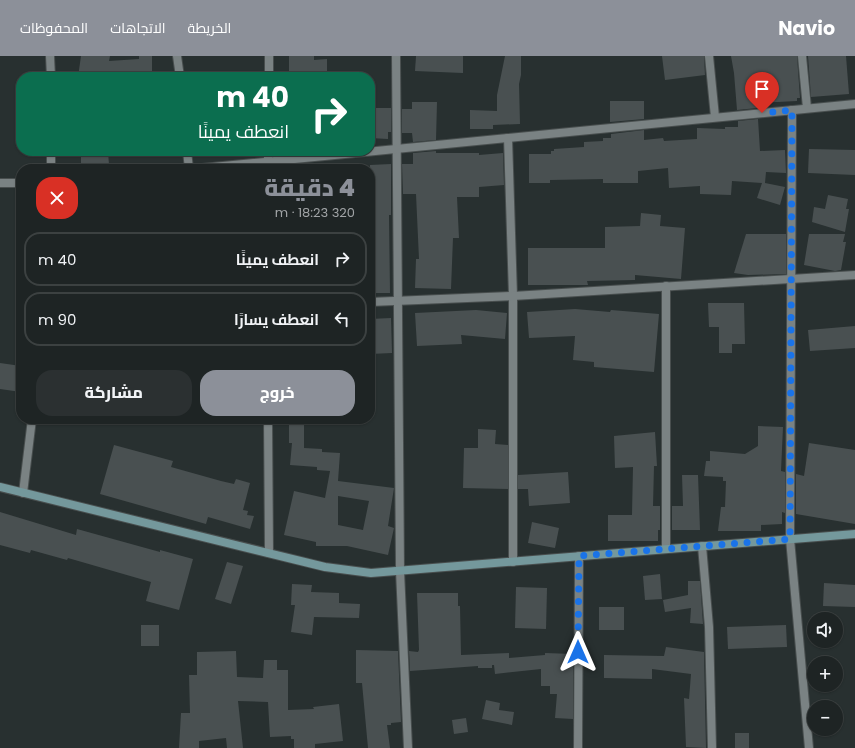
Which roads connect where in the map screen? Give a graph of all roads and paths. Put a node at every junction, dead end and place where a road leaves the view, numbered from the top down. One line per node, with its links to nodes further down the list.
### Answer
1 (50, 56): 7 (street)
2 (177, 56): 8 (street)
3 (269, 56): 9 (street)
4 (396, 56): 15 (street)
5 (709, 56): 13 (street)
6 (802, 56): 11 (street)
7 (51, 72)
8 (179, 72)
9 (268, 72)
10 (855, 104): 11 (street)
11 (807, 108): 12 (street)
12 (792, 110): 13 (street); 22 (street)
13 (716, 117): 14 (street)
14 (508, 138): 15 (street); 24 (street)
15 (396, 149): 16 (street); 25 (street)
16 (375, 152)
17 (340, 156): 18 (street)
18 (276, 164)
19 (0, 183): 20 (street)
20 (16, 183)
21 (855, 275): 22 (street)
22 (791, 279): 23 (street); 32 (street)
23 (666, 286): 24 (street); 34 (street)
24 (513, 296): 25 (street); 37 (street)
25 (398, 301): 26 (street); 38 (street)
26 (375, 302)
27 (31, 424): 30 (street)
28 (268, 424): 35 (street)
29 (0, 487): 30 (street)
30 (23, 493): 35 (street)
31 (855, 534): 32 (street)
32 (790, 539): 33 (street); 42 (street)
33 (702, 546): 34 (street); 41 (street)
34 (666, 549): 36 (street)
35 (269, 553): 38 (street)
36 (579, 556): 37 (street); 40 (street)
37 (513, 562): 38 (street)
38 (400, 571): 39 (street)
39 (408, 748)
40 (578, 748)
41 (712, 748)
42 (809, 748)

